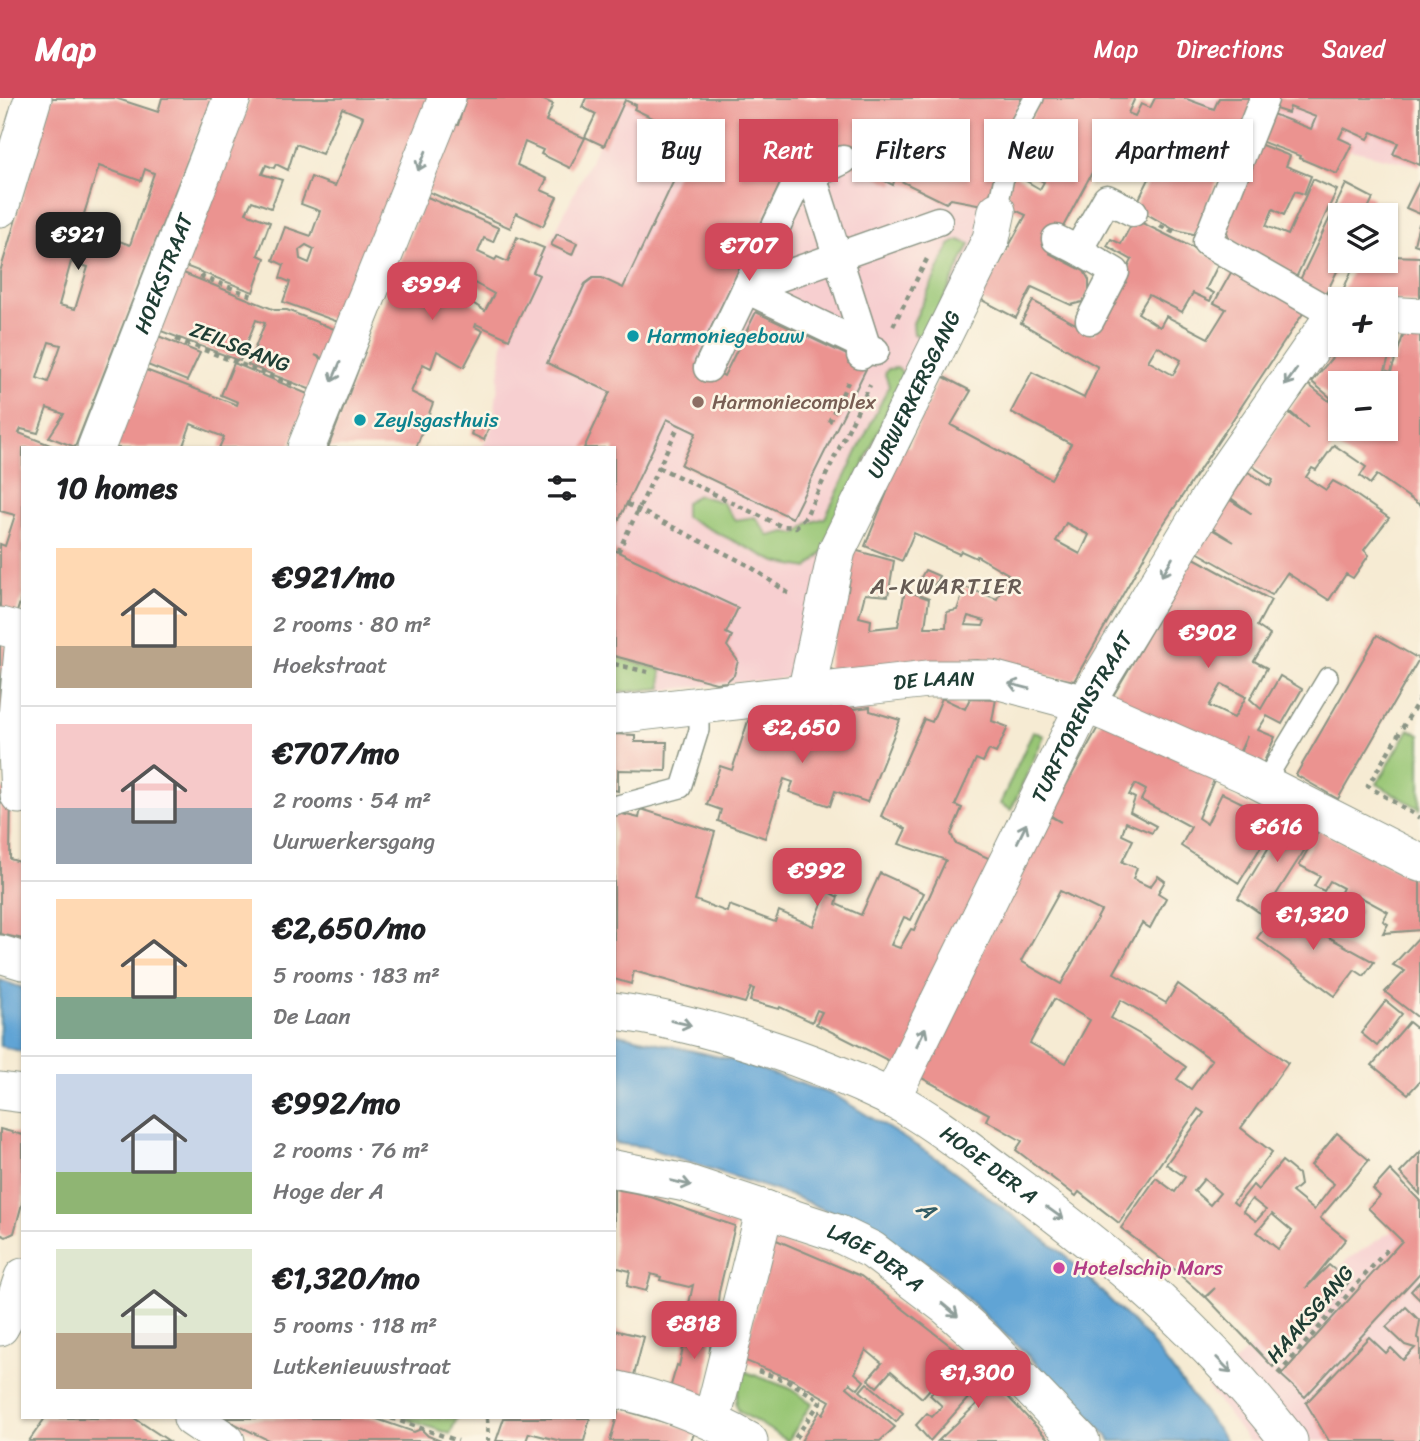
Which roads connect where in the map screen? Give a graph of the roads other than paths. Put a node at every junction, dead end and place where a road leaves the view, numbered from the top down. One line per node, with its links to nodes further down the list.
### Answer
1 (33, 98): 10 (street)
2 (232, 98): 22 (street, HOEKSTRAAT)
3 (447, 98): 23 (street, one-way to 23)
4 (1034, 98): 11 (lane, UURWERKERSGANG)
5 (1264, 99): 16 (street)
6 (844, 160): 7 (street)
7 (838, 163)
8 (799, 182): 15 (street)
9 (814, 182): 14 (street)
10 (0, 208)
11 (997, 211): 28 (street, UURWERKERSGANG)
12 (1133, 212): 19 (street)
13 (938, 221): 14 (street)
14 (837, 256): 15 (street); 15 (street)
15 (746, 289): 21 (street)
16 (1328, 314)
17 (1398, 316): 18 (street)
18 (1420, 317)
19 (1090, 320)
20 (1328, 331): 29 (street, TURFTORENSTRAAT, one-way to 29)
21 (708, 368)
22 (97, 446)
23 (307, 446)
24 (0, 626): 25 (street)
25 (21, 631)
26 (21, 672): 33 (street)
27 (1328, 677): 32 (lane)
28 (806, 693): 29 (street, DE LAAN, one-way to 28); 30 (street, DE LAAN)
29 (1085, 704): 32 (street, DE LAAN); 41 (street, TURFTORENSTRAAT, one-way to 29)
30 (699, 706): 31 (street, DE LAAN); 34 (lane)
31 (616, 715)
32 (1264, 783): 35 (street, DE LAAN)
33 (19, 795)
34 (616, 805)
35 (1420, 863)
36 (0, 954): 37 (street)
37 (21, 960)
38 (616, 1011): 41 (street, HOGE DER A, one-way to 41)
39 (0, 1091): 40 (street)
40 (21, 1094)
41 (891, 1099): 50 (street, HOGE DER A, one-way to 50)
42 (616, 1169): 43 (street, LAGE DER A, one-way to 43)
43 (765, 1209): 46 (street); 49 (street, LAGE DER A, one-way to 49)
44 (616, 1389): 46 (street)
45 (193, 1419): 47 (street)
46 (712, 1420): 48 (street)
47 (226, 1441)
48 (749, 1441)
49 (1081, 1441)
50 (1289, 1441)

